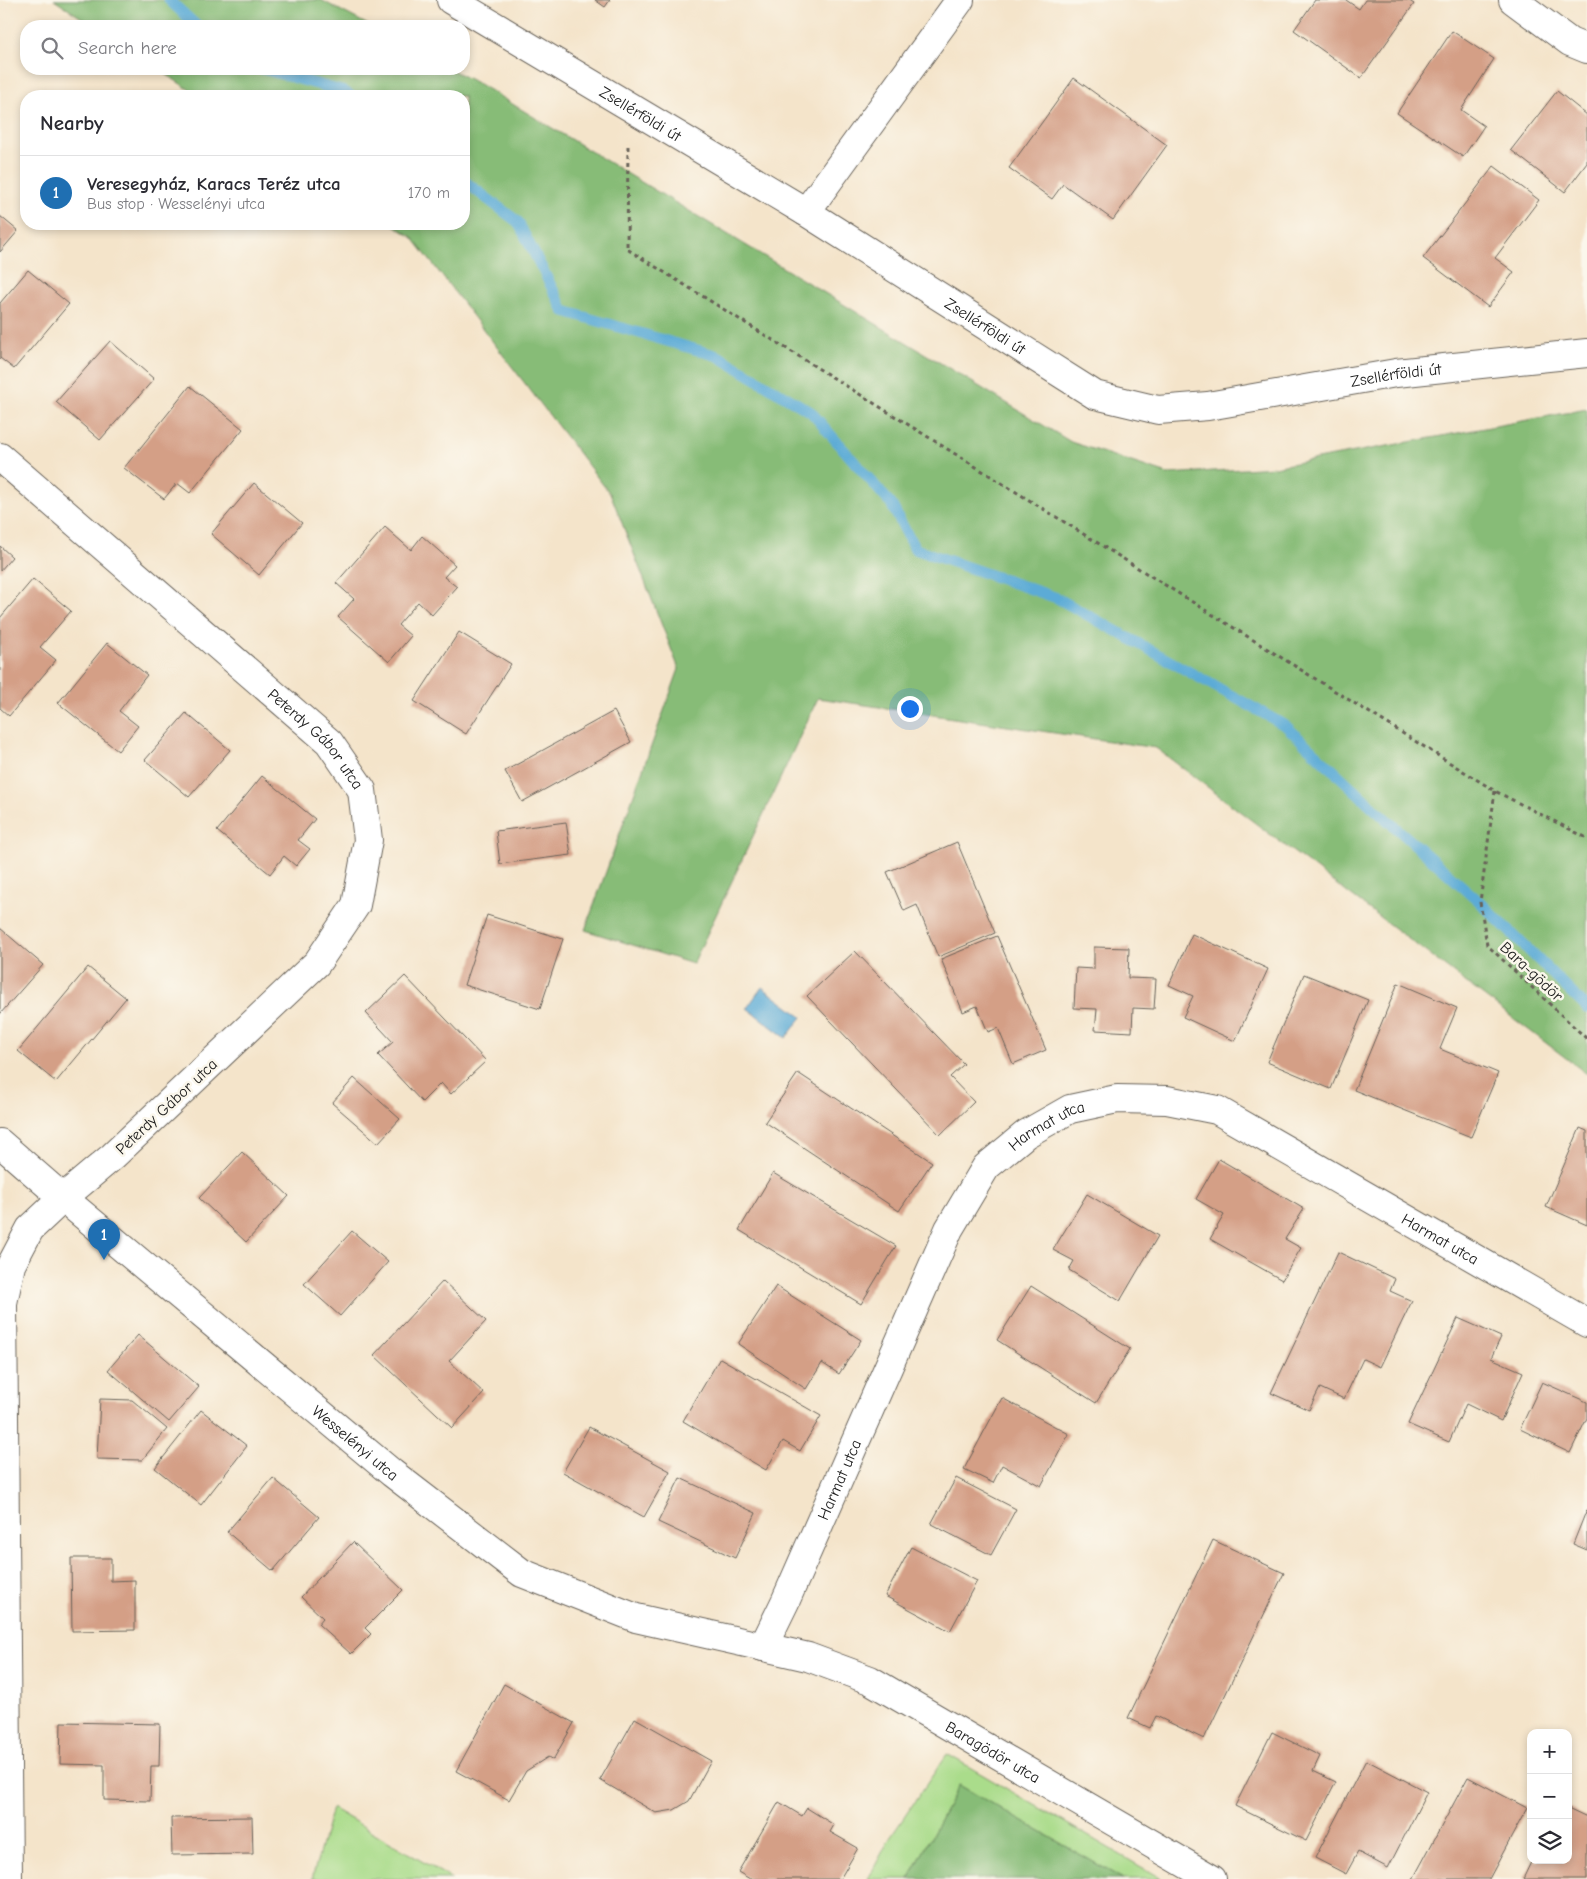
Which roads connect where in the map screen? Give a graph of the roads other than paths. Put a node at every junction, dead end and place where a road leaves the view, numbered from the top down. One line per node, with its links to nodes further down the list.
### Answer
1 (451, 0): 5 (street, Zsellérföldi út)
2 (960, 0): 5 (street)
3 (1513, 0): 4 (street)
4 (1587, 49)
5 (806, 212): 6 (street, Zsellérföldi út)
6 (1587, 353)
7 (0, 458): 9 (street, Peterdy Gábor utca)
8 (0, 1143): 9 (street, Wesselényi utca)
9 (62, 1198): 11 (street, Wesselényi utca); 12 (street, Peterdy Gábor utca)
10 (1587, 1323): 11 (street, Harmat utca)
11 (763, 1647): 13 (street, Baragödör utca)
12 (8, 1879)
13 (1212, 1879)

